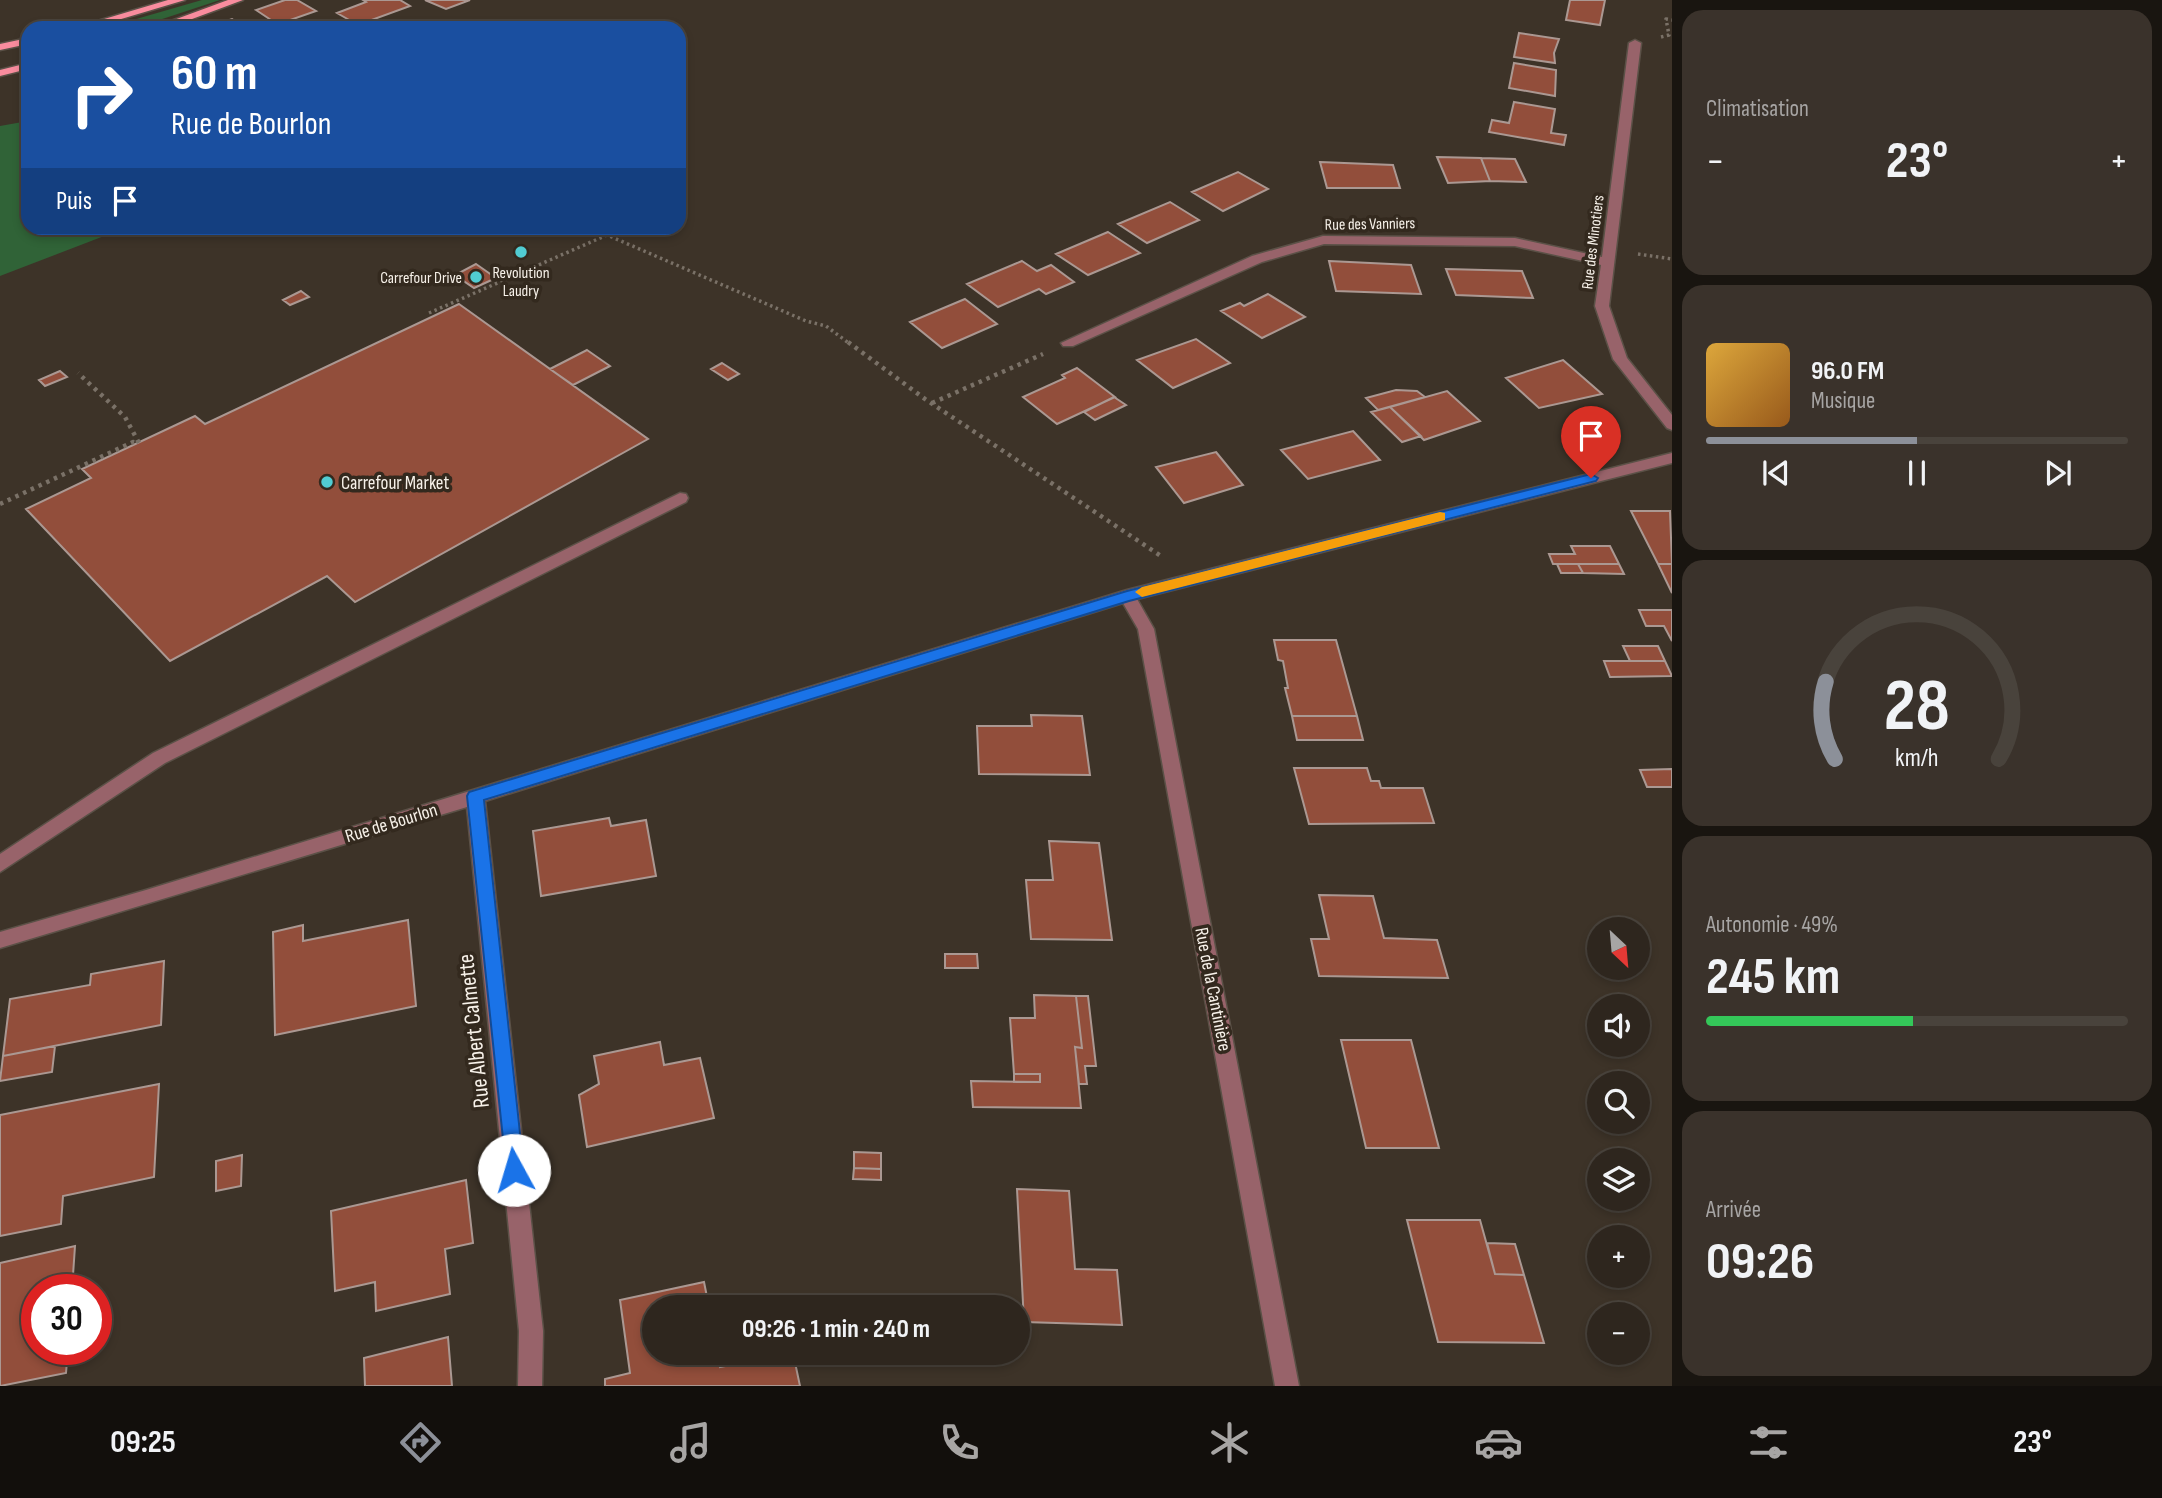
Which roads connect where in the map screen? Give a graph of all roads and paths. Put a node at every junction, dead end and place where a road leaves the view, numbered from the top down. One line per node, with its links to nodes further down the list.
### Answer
1 (180, 0): 3 (main road)
2 (239, 0): 4 (main road)
3 (104, 21)
4 (178, 21)
5 (21, 42): 7 (main road)
6 (1635, 43): 10 (street, Rue des Minotiers)
7 (4, 47)
8 (21, 68): 9 (main road)
9 (0, 73)
10 (1607, 262): 12 (street, Rue des Vanniers); 15 (street, Rue des Minotiers)
11 (429, 313): 14 (path)
12 (1068, 343): 14 (path)
13 (78, 373): 18 (path)
14 (932, 403): 19 (path)
15 (1672, 425)
16 (1672, 458): 19 (street, Rue de Bourlon)
17 (680, 498): 22 (street)
18 (0, 504)
19 (1194, 577): 20 (street, Rue de Bourlon)
20 (1127, 596): 21 (street, Rue de Bourlon); 25 (street, Rue de la Cantinière)
21 (475, 796): 23 (street, Rue de Bourlon); 24 (street, Rue Albert Calmette)
22 (0, 864)
23 (0, 940)
24 (530, 1386)
25 (1287, 1386)

